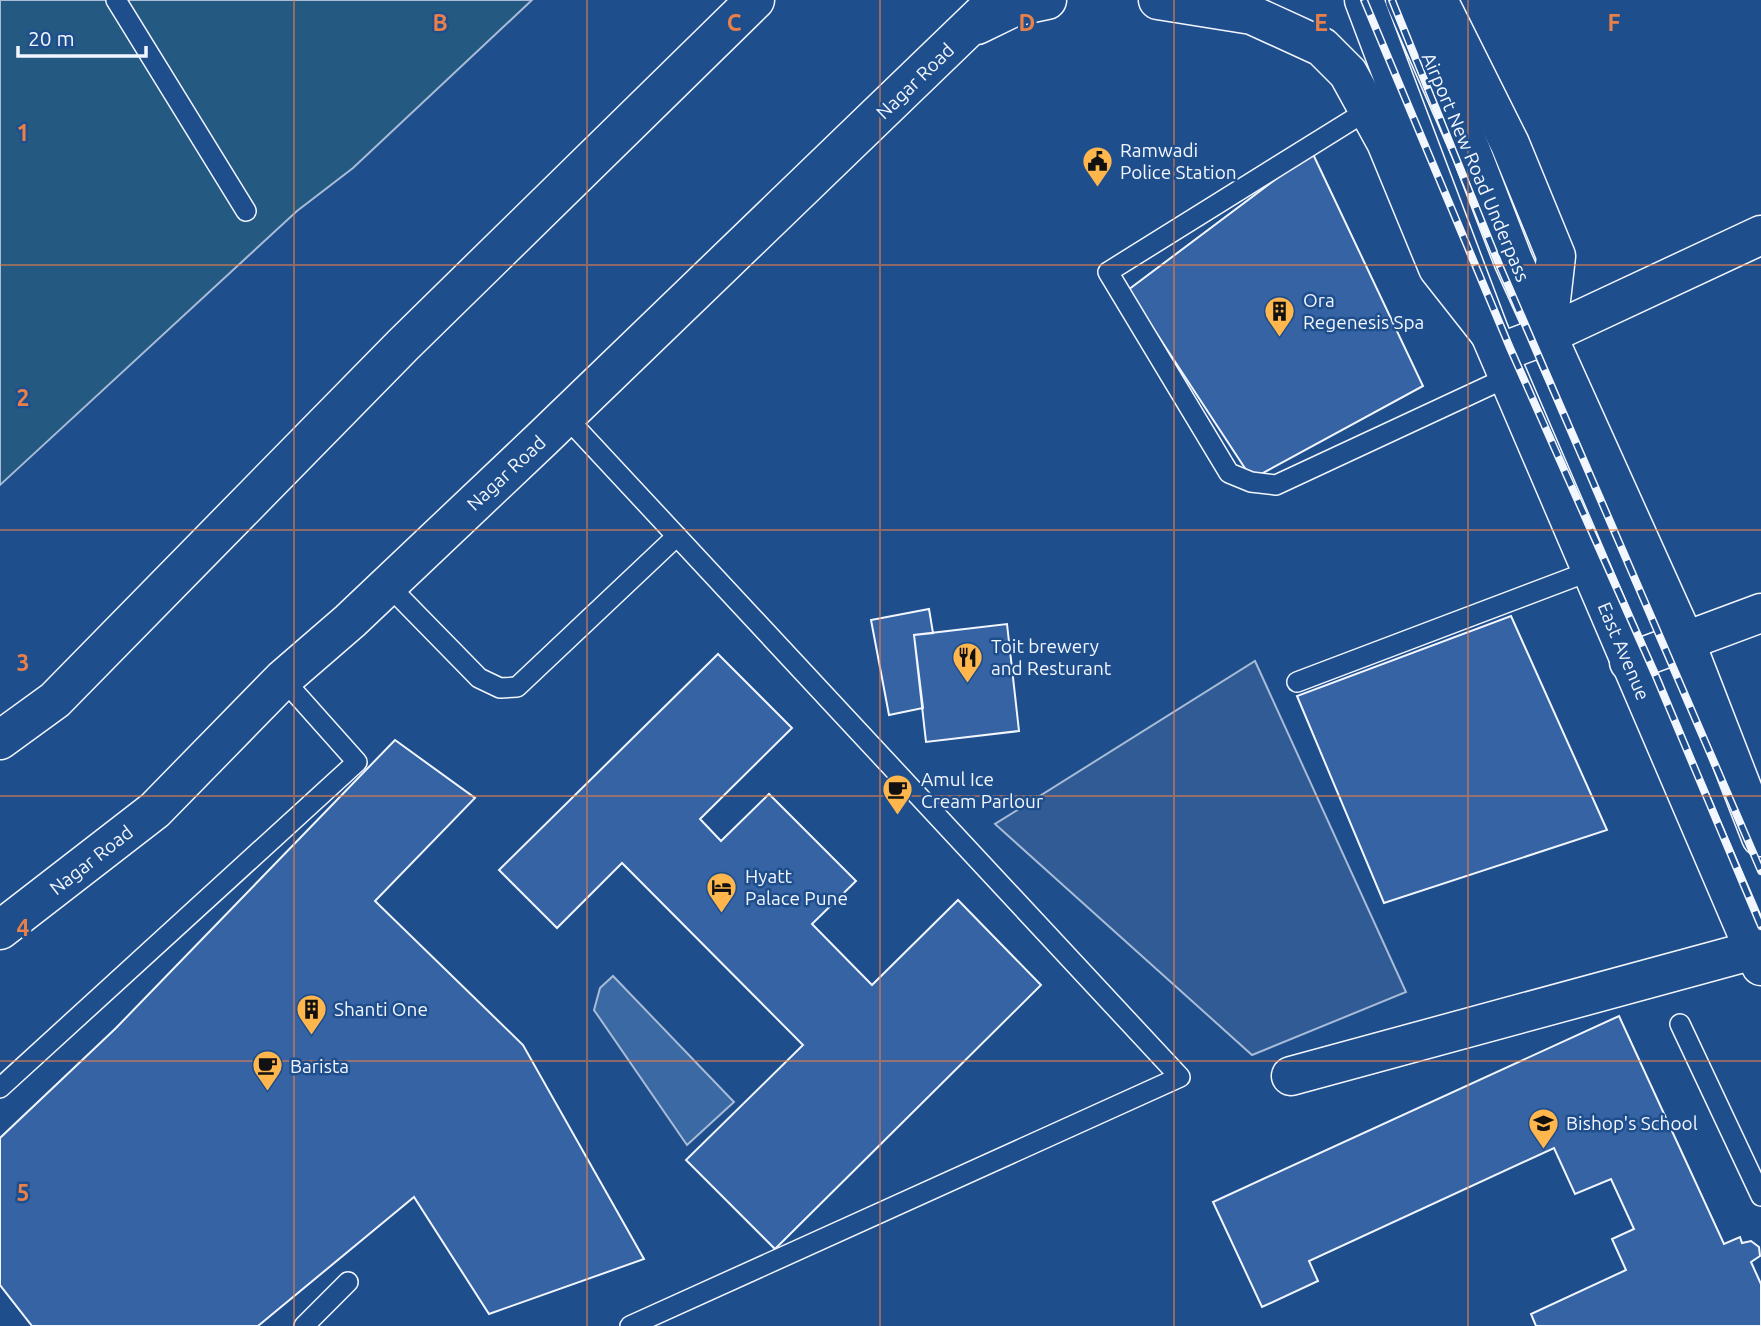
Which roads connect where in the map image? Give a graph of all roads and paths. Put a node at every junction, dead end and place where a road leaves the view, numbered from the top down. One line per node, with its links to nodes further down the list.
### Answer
1 (116, 0): 11 (lane)
2 (755, 0): 24 (main road)
3 (997, 0): 9 (main road, Nagar Road)
4 (1047, 0): 9 (main road)
5 (1158, 0): 10 (main road)
6 (1364, 0): 14 (main road, Airport New Road Underpass)
7 (1405, 0): 13 (main road, Airport New Road Underpass)
8 (1438, 0): 13 (main road)
9 (968, 30): 15 (main road, Nagar Road)
10 (1368, 110): 14 (main road); 14 (lane)
11 (246, 211)
12 (1761, 235): 13 (main road)
13 (1547, 335): 14 (main road); 20 (main road)
14 (1499, 355): 17 (main road, East Avenue)
15 (565, 416): 16 (lane); 18 (main road, Nagar Road)
16 (677, 536): 18 (lane); 34 (lane)
17 (1590, 571): 21 (main road, East Avenue); 23 (lane)
18 (387, 584): 22 (main road, Nagar Road)
19 (1761, 613): 20 (main road)
20 (1685, 642): 21 (main road); 25 (main road)
21 (1629, 662): 27 (main road, East Avenue)
22 (283, 679): 26 (main road, Nagar Road); 30 (lane)
23 (1297, 682)
24 (0, 740)
25 (1761, 837)
26 (0, 930)
27 (1758, 958): 29 (main road)
28 (1680, 1024): 31 (lane)
29 (1291, 1076)
30 (0, 1088)
31 (1761, 1196)
32 (348, 1282): 33 (lane)
33 (304, 1326)
34 (629, 1326)

